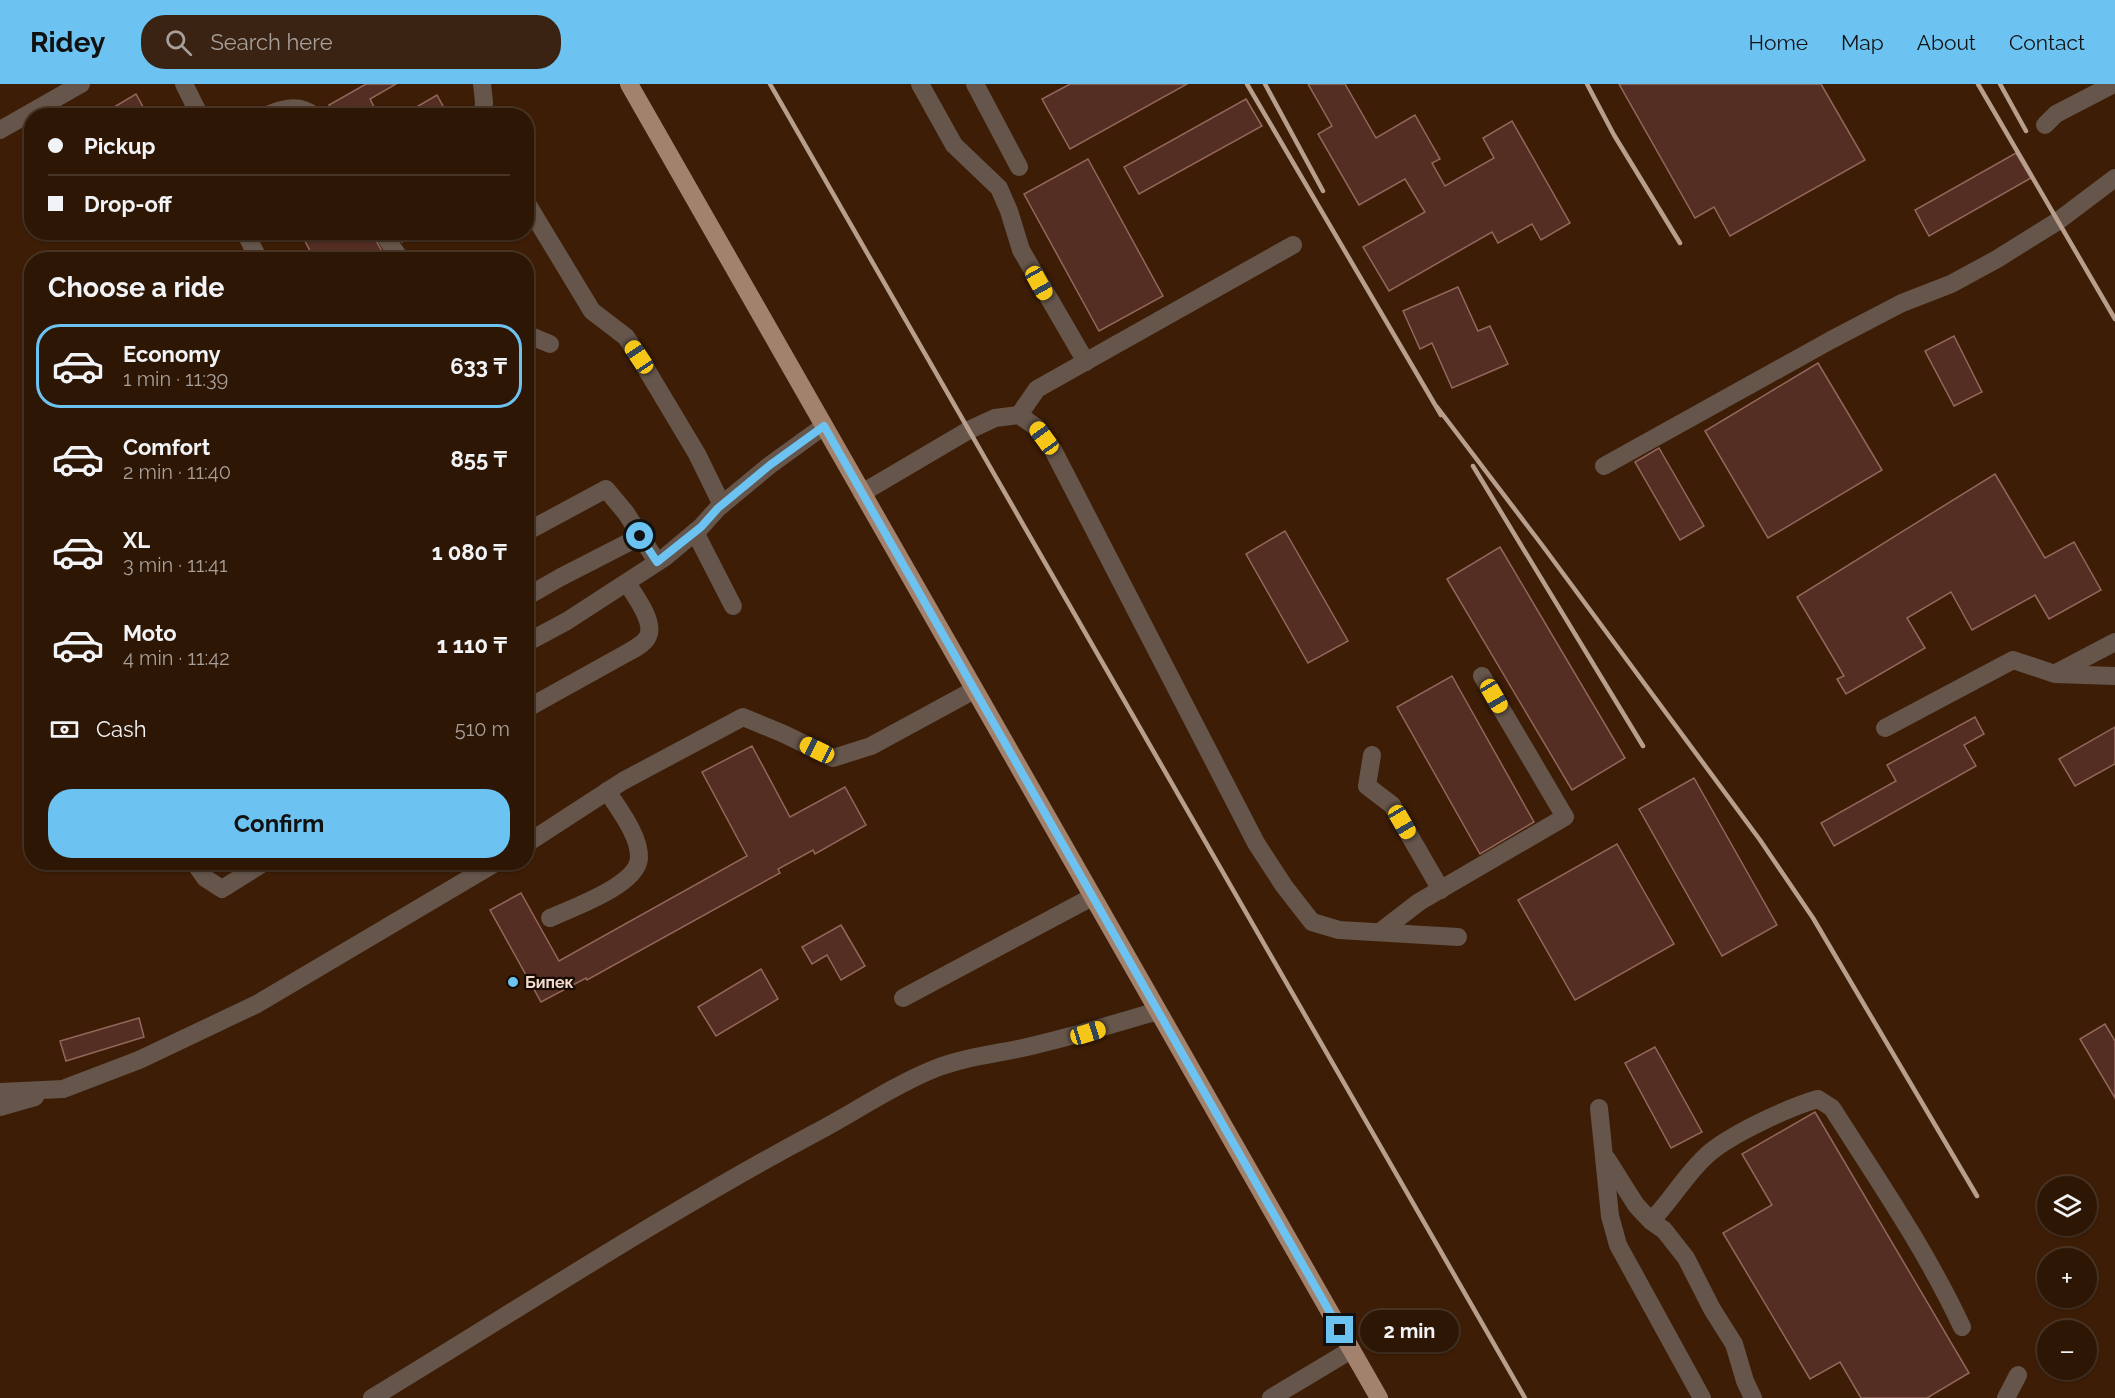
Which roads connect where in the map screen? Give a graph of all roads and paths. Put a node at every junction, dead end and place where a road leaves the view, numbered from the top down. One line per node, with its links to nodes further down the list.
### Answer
1 (81, 84): 8 (street)
2 (184, 84): 9 (street)
3 (483, 84): 10 (street)
4 (629, 84): 22 (main road)
5 (920, 84): 20 (street)
6 (975, 84): 14 (street)
7 (2114, 84): 12 (street)
8 (39, 108)
9 (196, 108)
10 (484, 108)
11 (24, 116): 13 (street)
12 (2045, 125)
13 (0, 130)
14 (1018, 167)
15 (2115, 178): 23 (street)
16 (534, 215): 25 (street)
17 (1293, 245): 20 (street)
18 (534, 337): 19 (street)
19 (550, 344)
20 (1086, 362): 21 (street)
21 (1019, 415): 24 (street); 50 (street)
22 (824, 426): 24 (main road); 25 (street)
23 (1604, 466)
24 (862, 492): 38 (main road)
25 (722, 505): 27 (street)
26 (534, 528): 28 (street)
27 (695, 532): 29 (street); 32 (street)
28 (640, 536): 29 (street); 31 (street)
29 (657, 562): 30 (street)
30 (627, 583): 33 (street); 39 (street)
31 (534, 592)
32 (733, 606)
33 (534, 640)
34 (2115, 642): 35 (street)
35 (2055, 674): 37 (street); 40 (street)
36 (1482, 676): 47 (street)
37 (2115, 676)
38 (974, 690): 42 (street); 48 (main road)
39 (534, 705)
40 (1885, 728)
41 (1372, 754): 47 (street)
42 (607, 791): 43 (street); 49 (street)
43 (534, 839)
44 (200, 870): 45 (street)
45 (252, 870)
46 (483, 870): 54 (street)
47 (1441, 890): 50 (street)
48 (1092, 897): 52 (street); 53 (main road)
49 (550, 918)
50 (1380, 932): 51 (street)
51 (1458, 937)
52 (903, 998)
53 (1158, 1011): 61 (main road); 63 (street)
54 (63, 1089): 55 (street); 56 (street)
55 (0, 1092)
56 (0, 1107)
57 (1599, 1108): 58 (street)
58 (1602, 1152): 59 (street); 66 (street)
59 (1651, 1221): 60 (street); 67 (street)
60 (1962, 1327)
61 (1351, 1350): 64 (street); 65 (main road)
62 (2018, 1375): 68 (street)
63 (372, 1398)
64 (1270, 1398)
65 (1379, 1398)
66 (1702, 1398)
67 (1753, 1398)
68 (2006, 1398)

